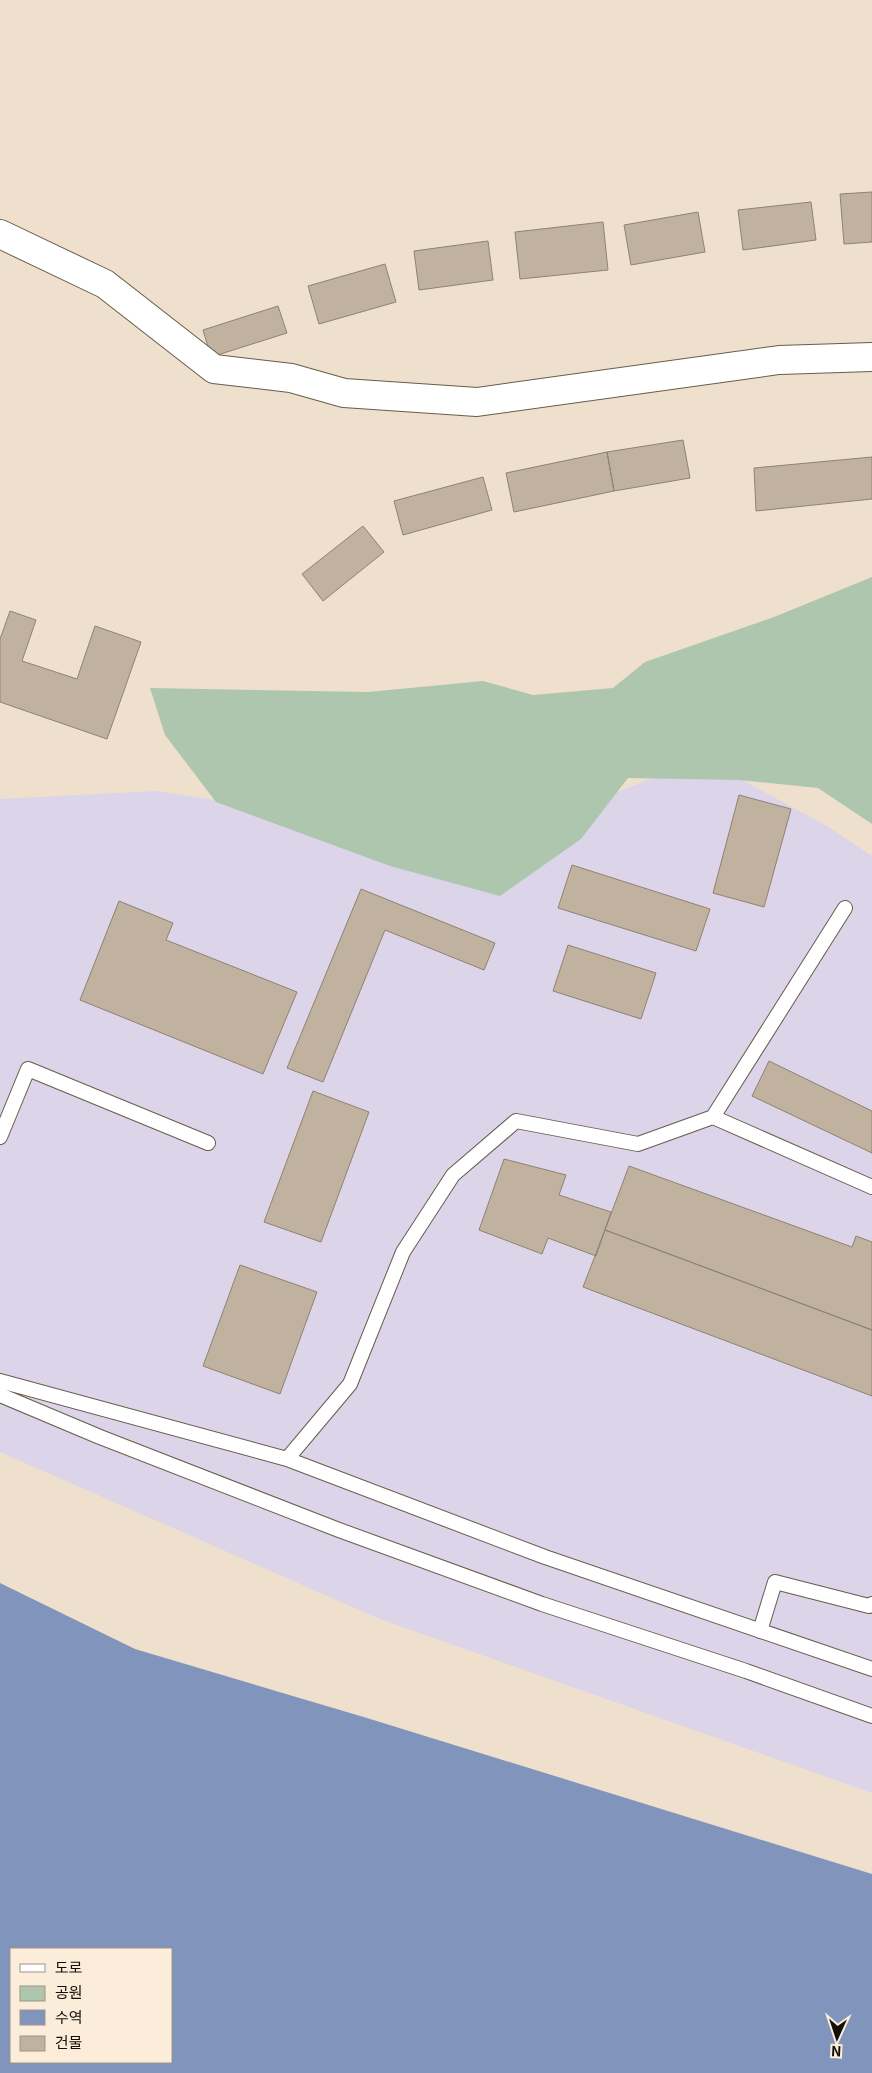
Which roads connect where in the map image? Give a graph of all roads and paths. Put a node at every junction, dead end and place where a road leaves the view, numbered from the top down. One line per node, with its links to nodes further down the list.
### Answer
1 (0, 234): 2 (street)
2 (872, 357)
3 (846, 908): 4 (lane)
4 (713, 1117): 7 (lane); 10 (lane)
5 (0, 1137): 6 (lane)
6 (208, 1143)
7 (872, 1187)
8 (0, 1381): 10 (lane)
9 (0, 1395): 14 (lane)
10 (287, 1459): 12 (lane)
11 (872, 1604): 12 (lane)
12 (760, 1631): 13 (lane)
13 (872, 1669)
14 (872, 1716)

